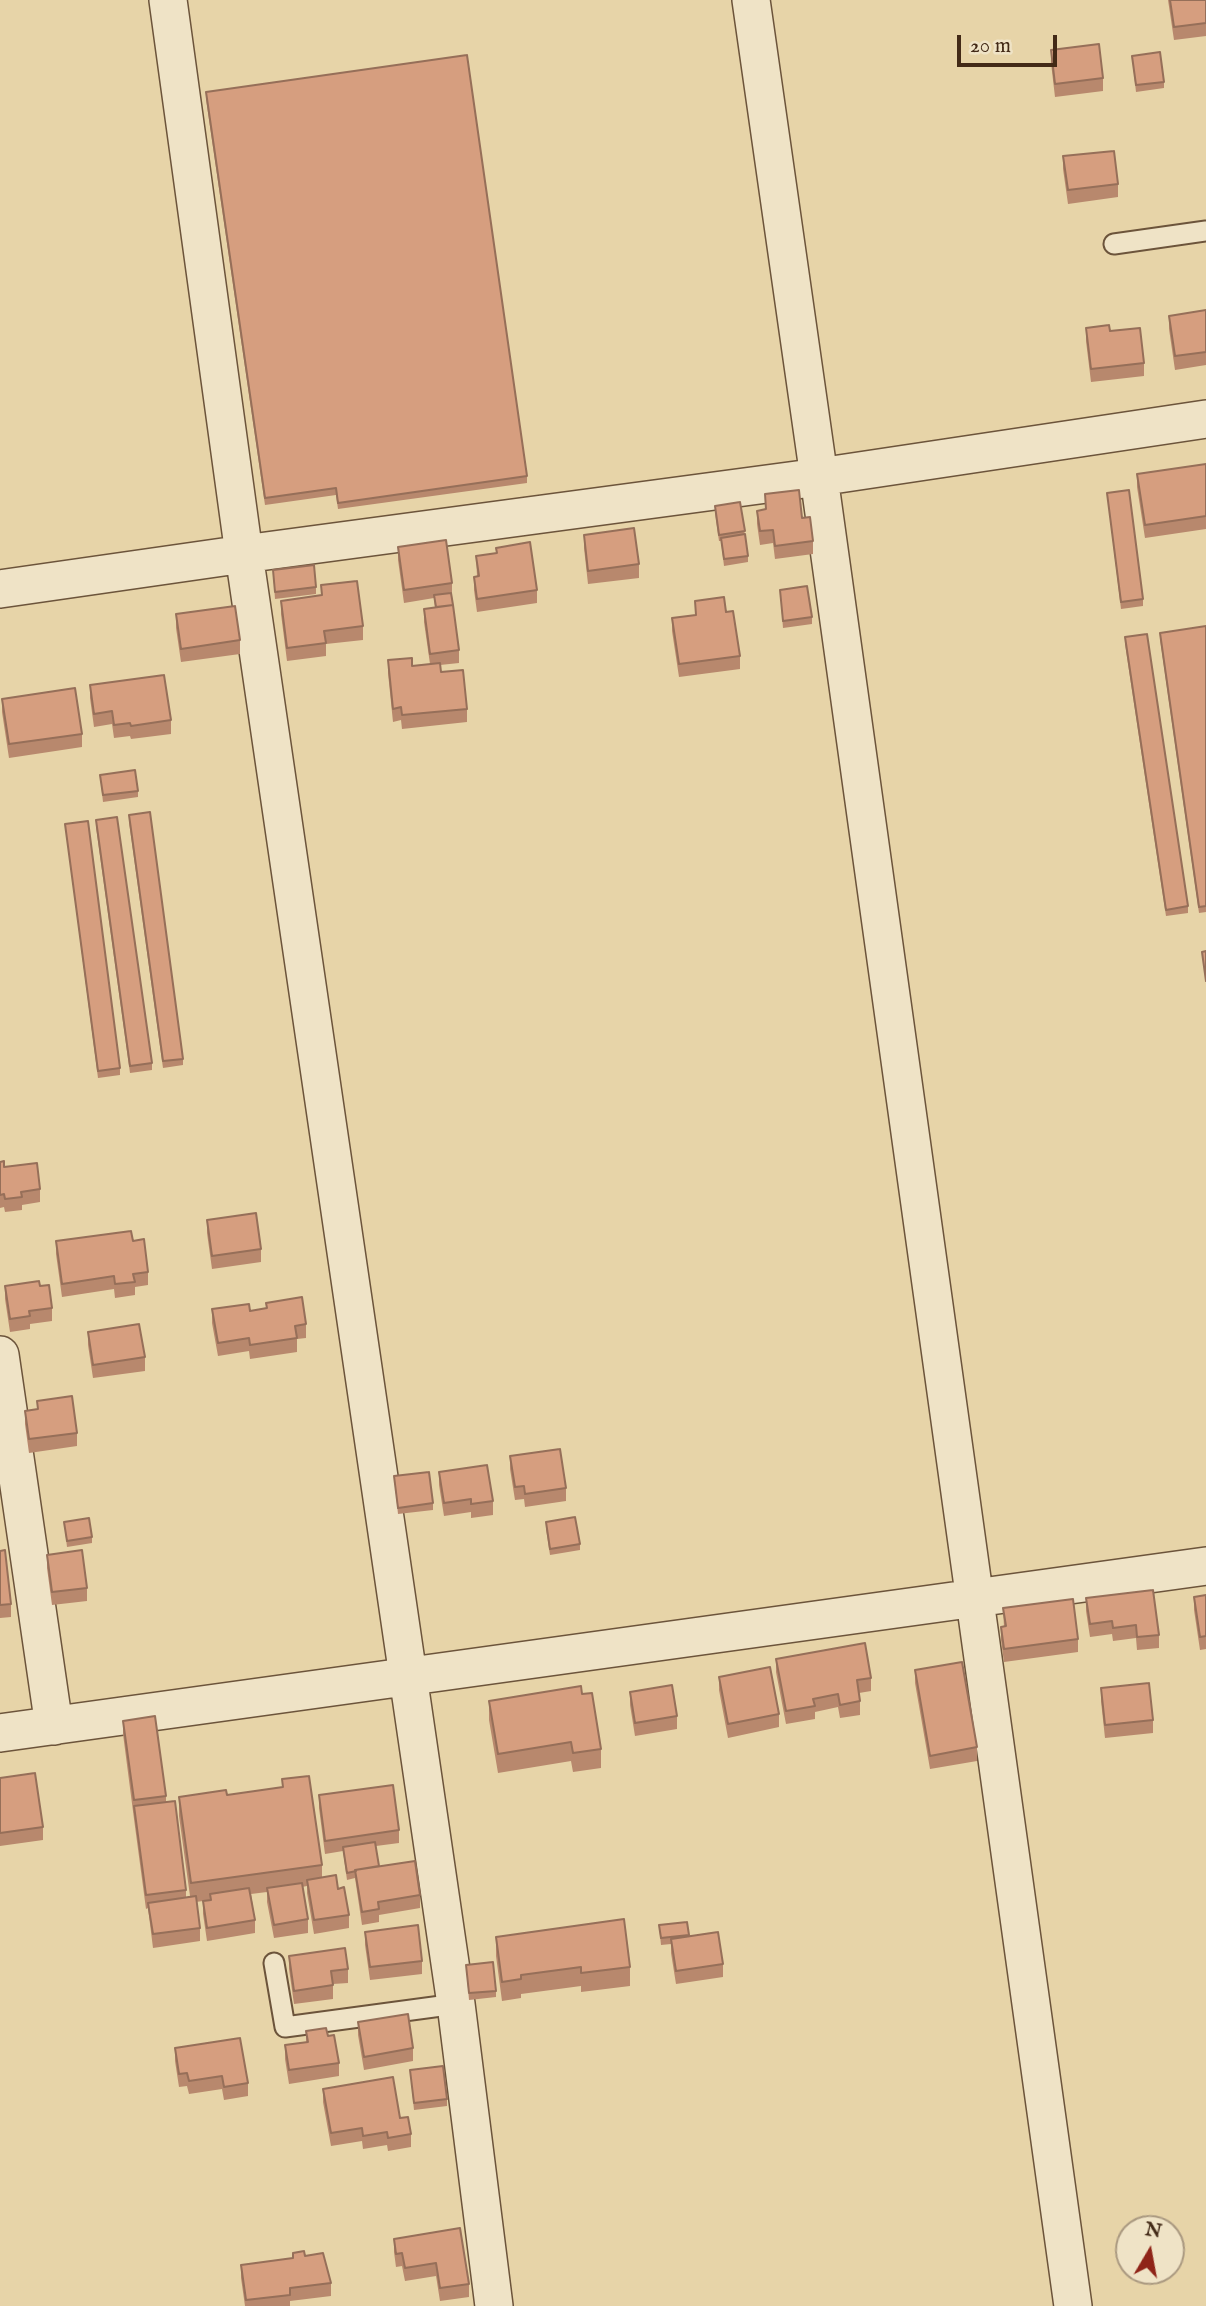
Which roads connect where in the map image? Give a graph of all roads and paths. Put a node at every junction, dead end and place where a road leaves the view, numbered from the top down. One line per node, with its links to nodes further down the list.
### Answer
1 (168, 0): 7 (street)
2 (751, 0): 6 (street)
3 (1206, 231): 4 (lane)
4 (1114, 244)
5 (1206, 419): 6 (street)
6 (819, 477): 7 (street); 11 (street)
7 (244, 554): 8 (street); 12 (street)
8 (0, 589)
9 (0, 1355): 13 (street)
10 (1206, 1566): 11 (street)
11 (975, 1600): 12 (street); 18 (street)
12 (408, 1676): 13 (street); 16 (street)
13 (54, 1726): 14 (street)
14 (0, 1734)
15 (274, 1963): 16 (lane)
16 (456, 2004): 17 (street)
17 (491, 2306)
18 (1073, 2306)

